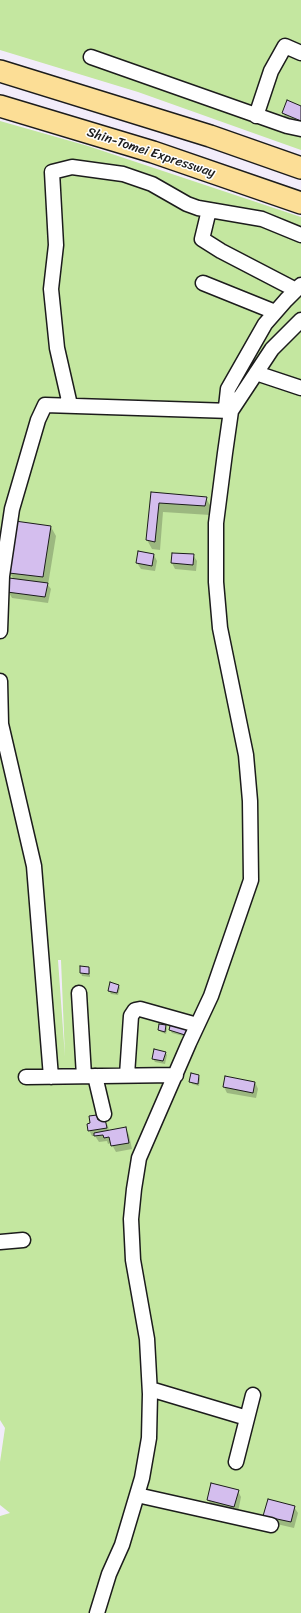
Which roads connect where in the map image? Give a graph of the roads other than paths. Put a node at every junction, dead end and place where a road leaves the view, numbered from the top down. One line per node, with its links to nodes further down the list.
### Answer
1 (301, 54): 5 (street)
2 (91, 57): 5 (street)
3 (0, 71): 7 (highway)
4 (0, 106): 8 (highway, Shin-Tomei Expressway)
5 (256, 116): 6 (street)
6 (301, 129)
7 (301, 168)
8 (301, 203)
9 (209, 210): 10 (street); 12 (street); 17 (street)
10 (301, 235)
11 (203, 282): 13 (street)
12 (298, 287): 13 (street)
13 (276, 312): 18 (street)
14 (301, 320): 15 (street)
15 (256, 373): 16 (street); 18 (street)
16 (301, 388)
17 (70, 405): 18 (street); 19 (street)
18 (231, 411): 22 (street)
19 (0, 631)
20 (0, 681): 27 (street)
21 (80, 993): 25 (street)
22 (197, 1025): 23 (street); 24 (street)
23 (127, 1075): 24 (street); 25 (street)
24 (176, 1075): 31 (street)
25 (90, 1076): 27 (street); 28 (street)
26 (26, 1077): 27 (street)
27 (51, 1077)
28 (104, 1114)
29 (24, 1240): 30 (street)
30 (0, 1242)
31 (150, 1389): 33 (street); 35 (street)
32 (253, 1395): 33 (street)
33 (247, 1418): 34 (street)
34 (236, 1462)
35 (137, 1495): 36 (street); 37 (street)
36 (271, 1525)
37 (97, 1613)

